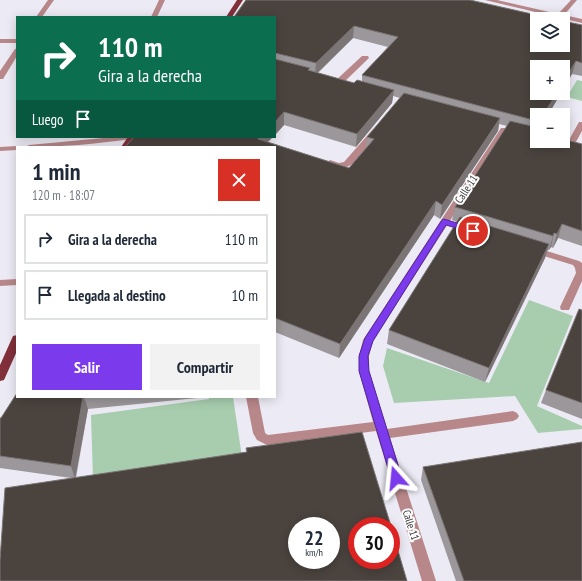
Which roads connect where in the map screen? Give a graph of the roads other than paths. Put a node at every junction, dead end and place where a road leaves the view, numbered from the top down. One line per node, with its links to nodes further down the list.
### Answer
1 (51, 0): 8 (street)
2 (162, 0): 9 (street)
3 (240, 0): 10 (main road)
4 (493, 0): 6 (street)
5 (574, 0): 7 (street)
6 (543, 12)
7 (564, 12)
8 (40, 16)
9 (154, 16)
10 (231, 16)
11 (570, 18): 12 (street)
12 (582, 21)
13 (0, 41): 14 (street)
14 (16, 41)
15 (16, 52): 17 (street)
16 (365, 58): 18 (street)
17 (0, 77)
18 (337, 84)
19 (582, 124): 24 (street)
20 (380, 125): 28 (street)
21 (504, 129): 37 (street, Calle 11)
22 (114, 138): 23 (street)
23 (97, 139): 25 (street)
24 (570, 144)
25 (38, 146)
26 (16, 148): 27 (street)
27 (0, 149)
28 (324, 161)
29 (527, 248): 32 (street)
30 (16, 282): 31 (street)
31 (0, 283)
32 (565, 307)
33 (16, 341): 34 (main road)
34 (0, 377)
35 (252, 398): 37 (street)
36 (513, 416): 37 (street)
37 (381, 430): 38 (street, Calle 11)
38 (429, 581)

